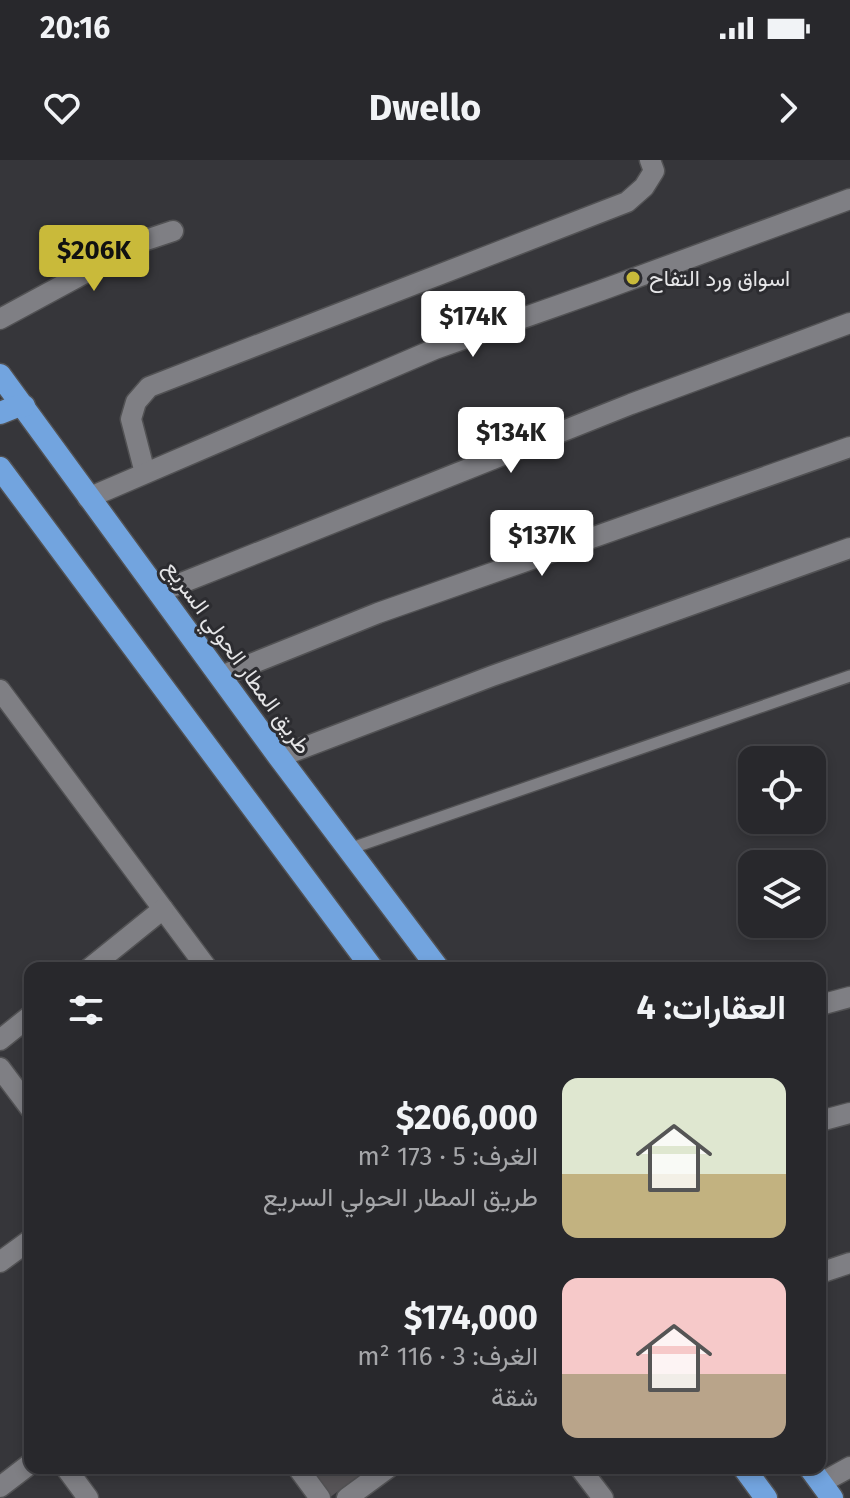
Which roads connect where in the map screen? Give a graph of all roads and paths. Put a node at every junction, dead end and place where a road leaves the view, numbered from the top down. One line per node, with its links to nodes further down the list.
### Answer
1 (650, 160): 11 (street)
2 (850, 199): 11 (street)
3 (173, 231): 4 (street)
4 (0, 319)
5 (850, 323): 14 (street)
6 (0, 375): 7 (highway, طريق المطار الحولي السريع)
7 (24, 406): 8 (highway); 12 (highway, طريق المطار الحولي السريع)
8 (0, 413)
9 (850, 447): 15 (street)
10 (0, 468): 23 (highway)
11 (145, 473): 12 (street)
12 (88, 498): 14 (highway, طريق المطار الحولي السريع)
13 (850, 548): 18 (street)
14 (159, 592): 15 (highway, طريق المطار الحولي السريع)
15 (221, 676): 18 (highway, طريق المطار الحولي السريع)
16 (850, 676): 19 (lane)
17 (0, 690): 20 (street)
18 (279, 757): 19 (highway, طريق المطار الحولي السريع)
19 (349, 849): 24 (highway, طريق المطار الحولي السريع)
20 (163, 909): 21 (street); 22 (street)
21 (97, 962)
22 (203, 962)
23 (368, 962)
24 (434, 962)
25 (850, 997): 26 (street)
26 (826, 1003)
27 (24, 1021): 28 (street)
28 (0, 1040)
29 (0, 1068): 30 (street)
30 (24, 1100)
31 (850, 1113): 32 (street)
32 (826, 1119)
33 (24, 1244): 34 (street)
34 (0, 1262)
35 (850, 1263): 36 (street)
36 (826, 1271)
37 (850, 1467): 44 (street)
38 (24, 1469): 45 (street)
39 (70, 1474): 46 (street)
40 (302, 1474): 47 (street)
41 (380, 1474): 48 (street)
42 (585, 1474): 49 (street)
43 (748, 1474): 50 (highway)
44 (821, 1483)
45 (0, 1487)
46 (88, 1498)
47 (320, 1498)
48 (347, 1498)
49 (603, 1498)
50 (766, 1498)

